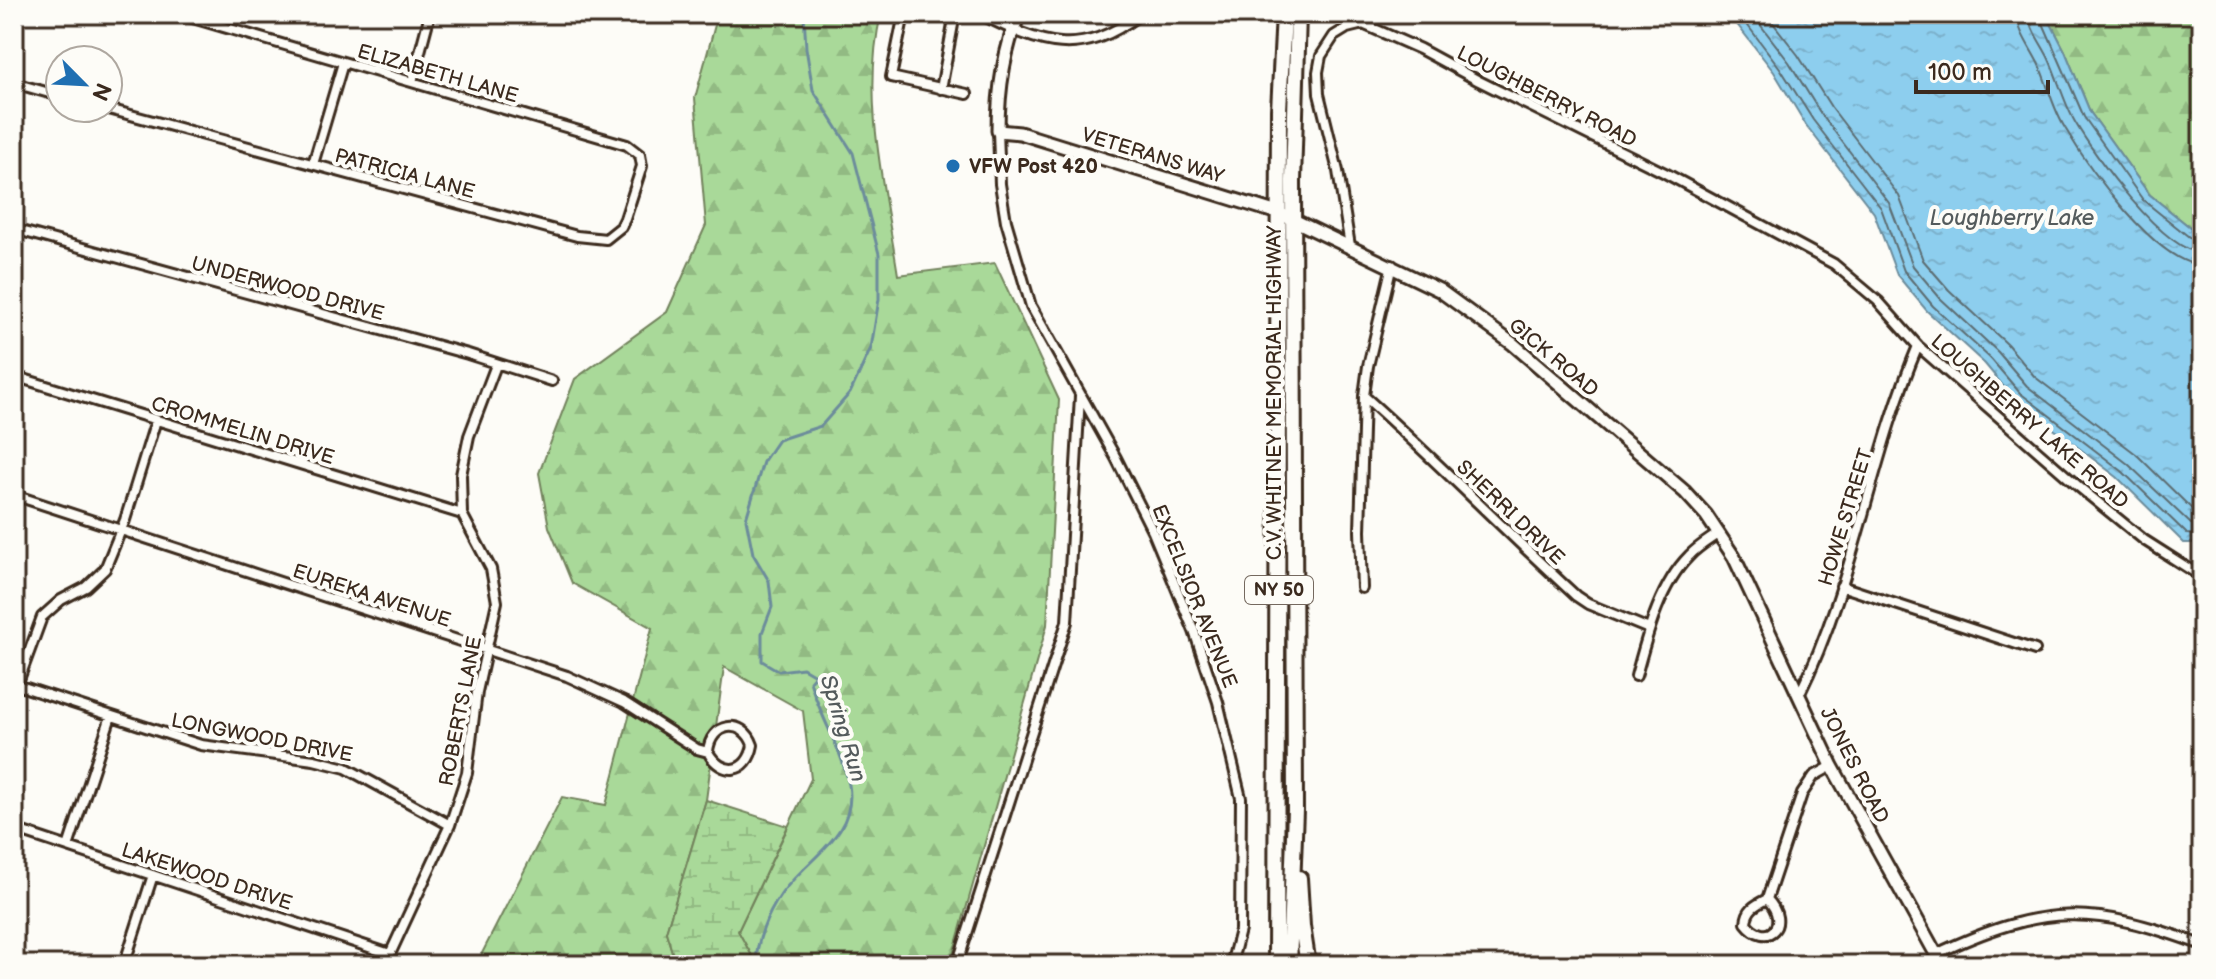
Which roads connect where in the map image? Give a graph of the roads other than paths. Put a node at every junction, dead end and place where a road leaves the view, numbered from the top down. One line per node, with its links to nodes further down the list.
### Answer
1 (179, 14): 11 (street, ELIZABETH LANE)
2 (430, 14): 12 (street)
3 (904, 14): 14 (street)
4 (955, 14): 14 (street)
5 (980, 14): 10 (street)
6 (1019, 14): 10 (street, EXCELSIOR AVENUE)
7 (1140, 14): 10 (street)
8 (1284, 14): 21 (highway, C.V. WHITNEY MEMORIAL HIGHWAY / NY 50)
9 (1298, 14): 22 (highway, C.V. WHITNEY MEMORIAL HIGHWAY / NY 50)
10 (1013, 30): 18 (street, EXCELSIOR AVENUE)
11 (343, 63): 12 (street, ELIZABETH LANE); 20 (street)
12 (412, 82): 19 (street, ELIZABETH LANE)
13 (14, 83): 15 (street)
14 (941, 89): 16 (street)
15 (44, 91)
16 (967, 94)
17 (124, 113): 20 (street, PATRICIA LANE)
18 (998, 131): 21 (street, VETERANS WAY); 31 (street, EXCELSIOR AVENUE)
19 (640, 155): 20 (street, PATRICIA LANE)
20 (313, 164)
21 (1281, 214): 22 (street, VETERANS WAY); 64 (highway, C.V. WHITNEY MEMORIAL HIGHWAY / NY 50)
22 (1295, 222): 24 (street, GICK ROAD); 51 (highway, C.V. WHITNEY MEMORIAL HIGHWAY / NY 50)
23 (14, 229): 28 (street, UNDERWOOD DRIVE)
24 (1350, 246): 25 (street, GICK ROAD); 26 (street, LOUGHBERRY ROAD)
25 (1392, 265): 32 (street); 37 (street, GICK ROAD)
26 (1848, 275): 27 (street, LOUGHBERRY LAKE ROAD)
27 (1918, 346): 38 (street, LOUGHBERRY LAKE ROAD); 40 (street, HOWE STREET)
28 (496, 365): 30 (street, UNDERWOOD DRIVE); 35 (street, ROBERTS LANE)
29 (14, 376): 33 (street, CROMMELIN DRIVE)
30 (552, 381)
31 (1080, 395): 62 (street); 63 (street, EXCELSIOR AVENUE)
32 (1364, 396): 41 (street); 42 (street, SHERRI DRIVE)
33 (156, 420): 35 (street, CROMMELIN DRIVE); 36 (street)
34 (14, 495): 36 (street, EUREKA AVENUE)
35 (462, 514): 43 (street, ROBERTS LANE)
36 (120, 531): 43 (street, EUREKA AVENUE); 46 (street)
37 (1719, 533): 39 (street, GICK ROAD); 42 (street)
38 (2202, 577)
39 (1744, 578): 47 (street, JONES ROAD)
40 (1841, 586): 44 (street); 47 (street, HOWE STREET)
41 (1362, 588)
42 (1649, 629): 45 (street)
43 (486, 649): 49 (street, EUREKA AVENUE); 52 (street, ROBERTS LANE)
44 (2035, 650)
45 (1636, 676)
46 (16, 684): 48 (street, LONGWOOD DRIVE)
47 (1799, 695): 50 (street, JONES ROAD)
48 (111, 716): 52 (street, LONGWOOD DRIVE); 54 (street)
49 (708, 752): 49 (street, EUREKA AVENUE)
50 (1832, 766): 56 (street); 59 (street, JONES ROAD)
51 (1295, 810): 65 (highway, C.V. WHITNEY MEMORIAL HIGHWAY / NY 50); 66 (highway)
52 (450, 825): 58 (street, ROBERTS LANE)
53 (14, 829): 54 (street, LAKEWOOD DRIVE)
54 (68, 847): 55 (street, LAKEWOOD DRIVE)
55 (153, 875): 58 (street, LAKEWOOD DRIVE); 60 (street)
56 (1767, 899): 56 (street)
57 (2202, 945): 59 (street)
58 (390, 954): 61 (street, ROBERTS LANE)
59 (1939, 959)
60 (124, 965)
61 (385, 965)
62 (957, 965)
63 (1231, 965)
64 (1276, 965)
65 (1289, 965)
66 (1308, 965)

